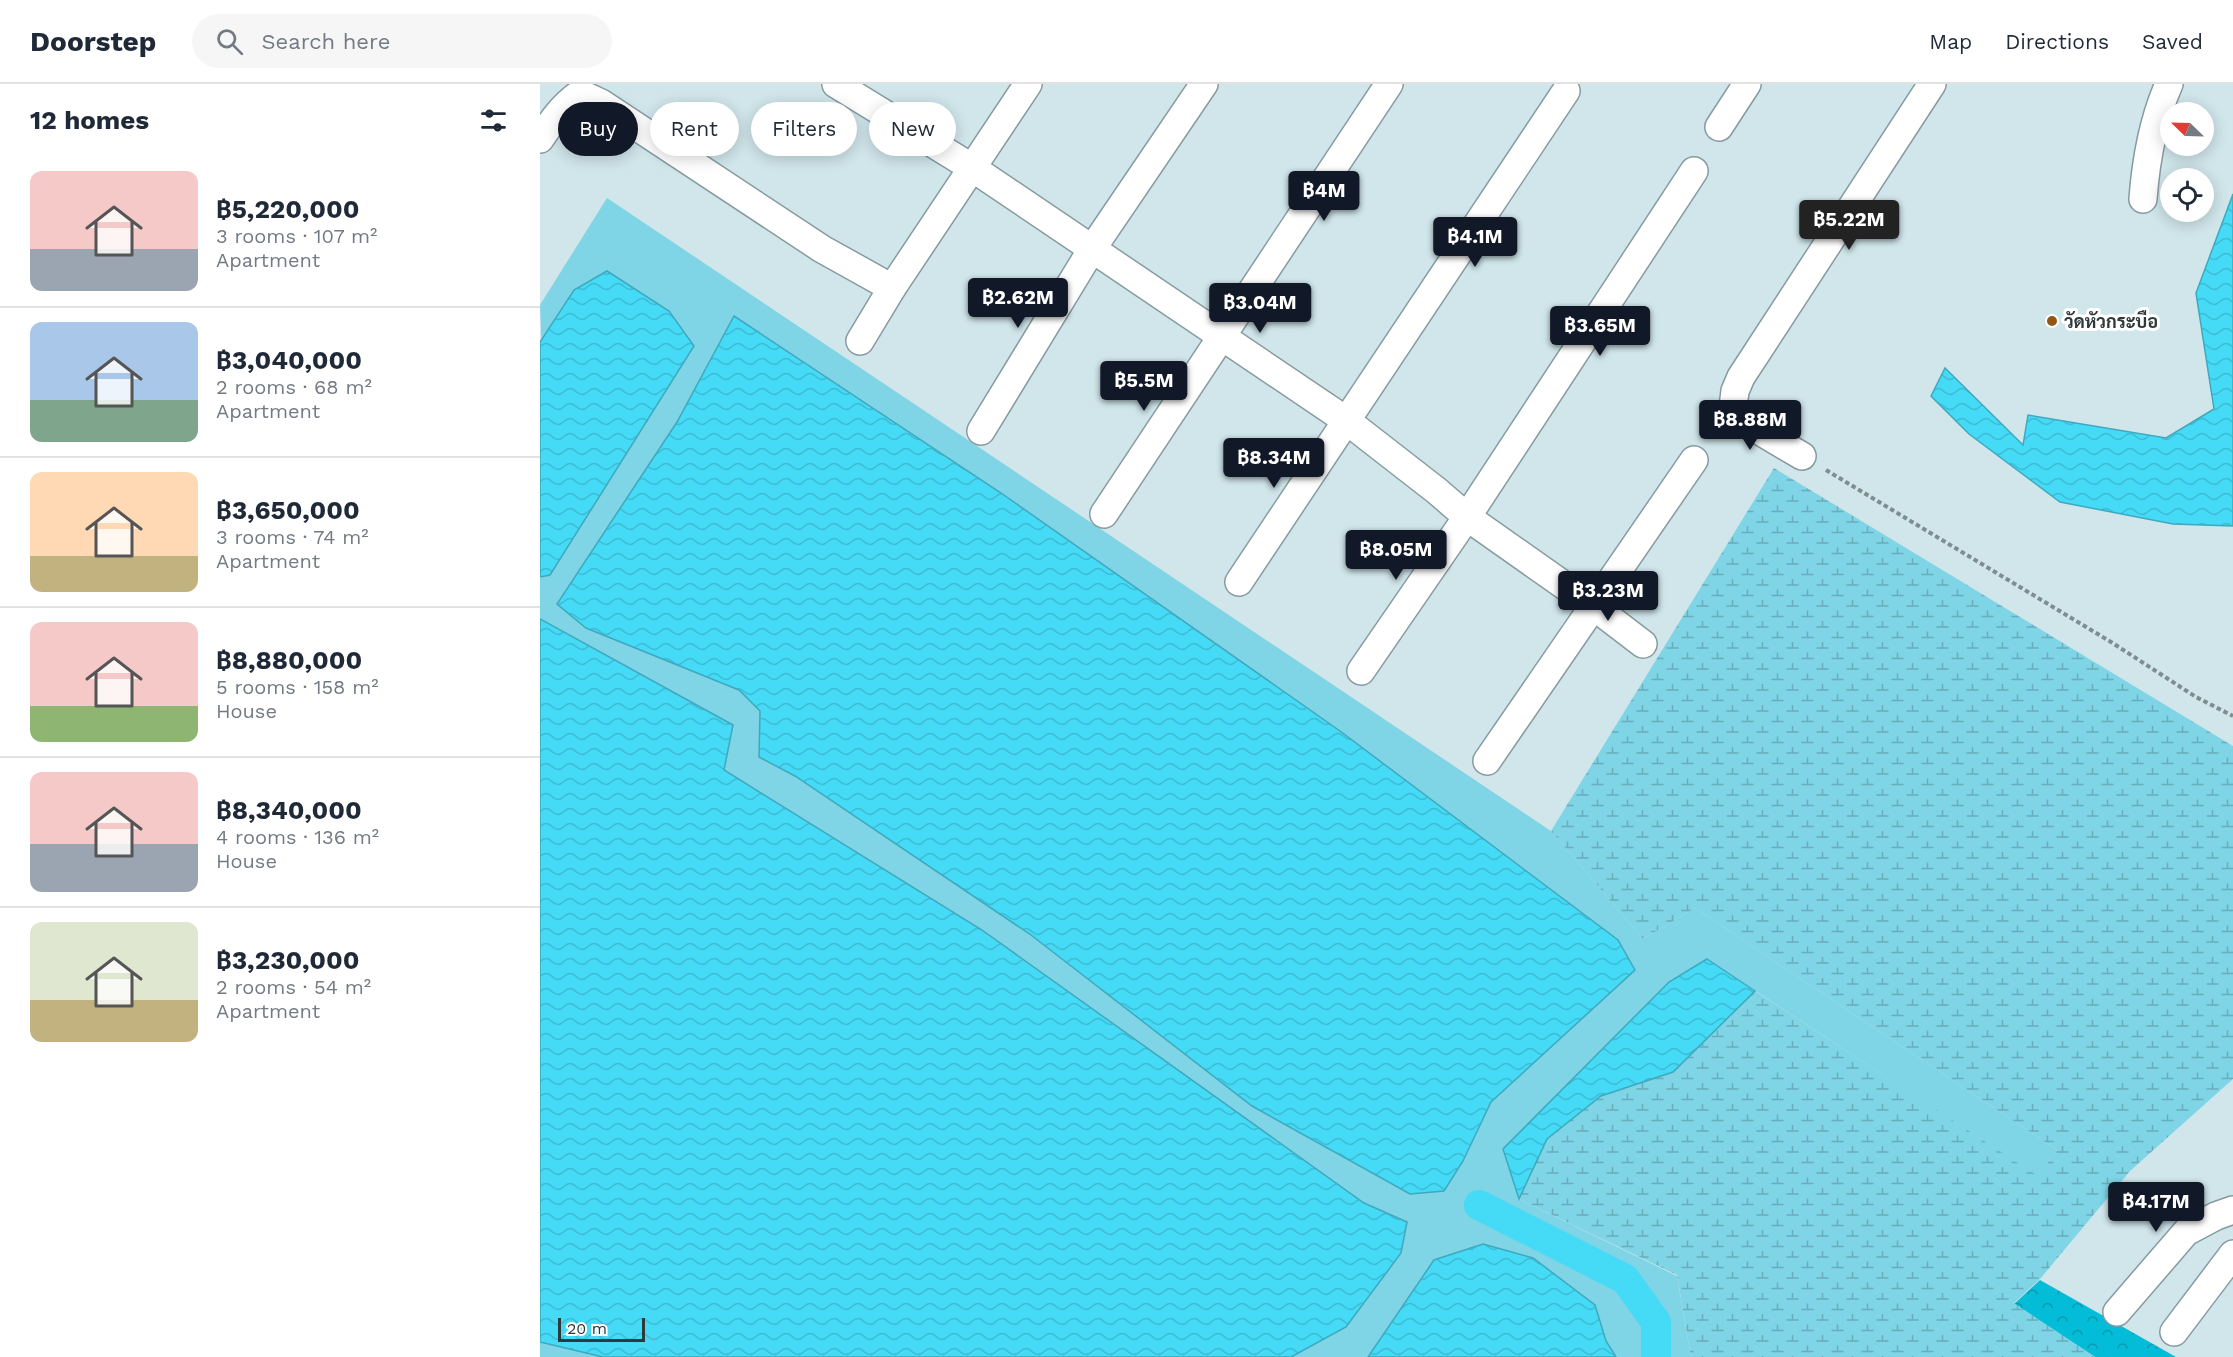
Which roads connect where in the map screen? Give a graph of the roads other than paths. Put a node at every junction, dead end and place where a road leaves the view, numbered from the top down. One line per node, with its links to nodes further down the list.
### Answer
1 (836, 84): 11 (street)
2 (1028, 84): 11 (street)
3 (1204, 84): 14 (street)
4 (1389, 84): 16 (street)
5 (1747, 84): 9 (street)
6 (1932, 84): 20 (street)
7 (2169, 84): 13 (street)
8 (1566, 91): 18 (street)
9 (1719, 127)
10 (540, 139): 15 (street)
11 (971, 167): 14 (street); 15 (street)
12 (1695, 171): 23 (street)
13 (2143, 199)
14 (1092, 249): 16 (street); 19 (street)
15 (892, 288): 17 (street)
16 (1222, 334): 18 (street); 22 (street)
17 (860, 341)
18 (1347, 421): 23 (street); 24 (street)
19 (981, 431)
20 (1802, 456)
21 (1694, 460): 25 (street)
22 (1104, 514)
23 (1467, 517): 25 (street); 27 (street)
24 (1239, 582)
25 (1592, 605): 26 (street); 28 (street)
26 (1643, 644)
27 (1361, 671)
28 (1486, 760)
29 (2233, 1210): 31 (street)
30 (2233, 1254): 32 (street)
31 (2117, 1312)
32 (2174, 1332)

